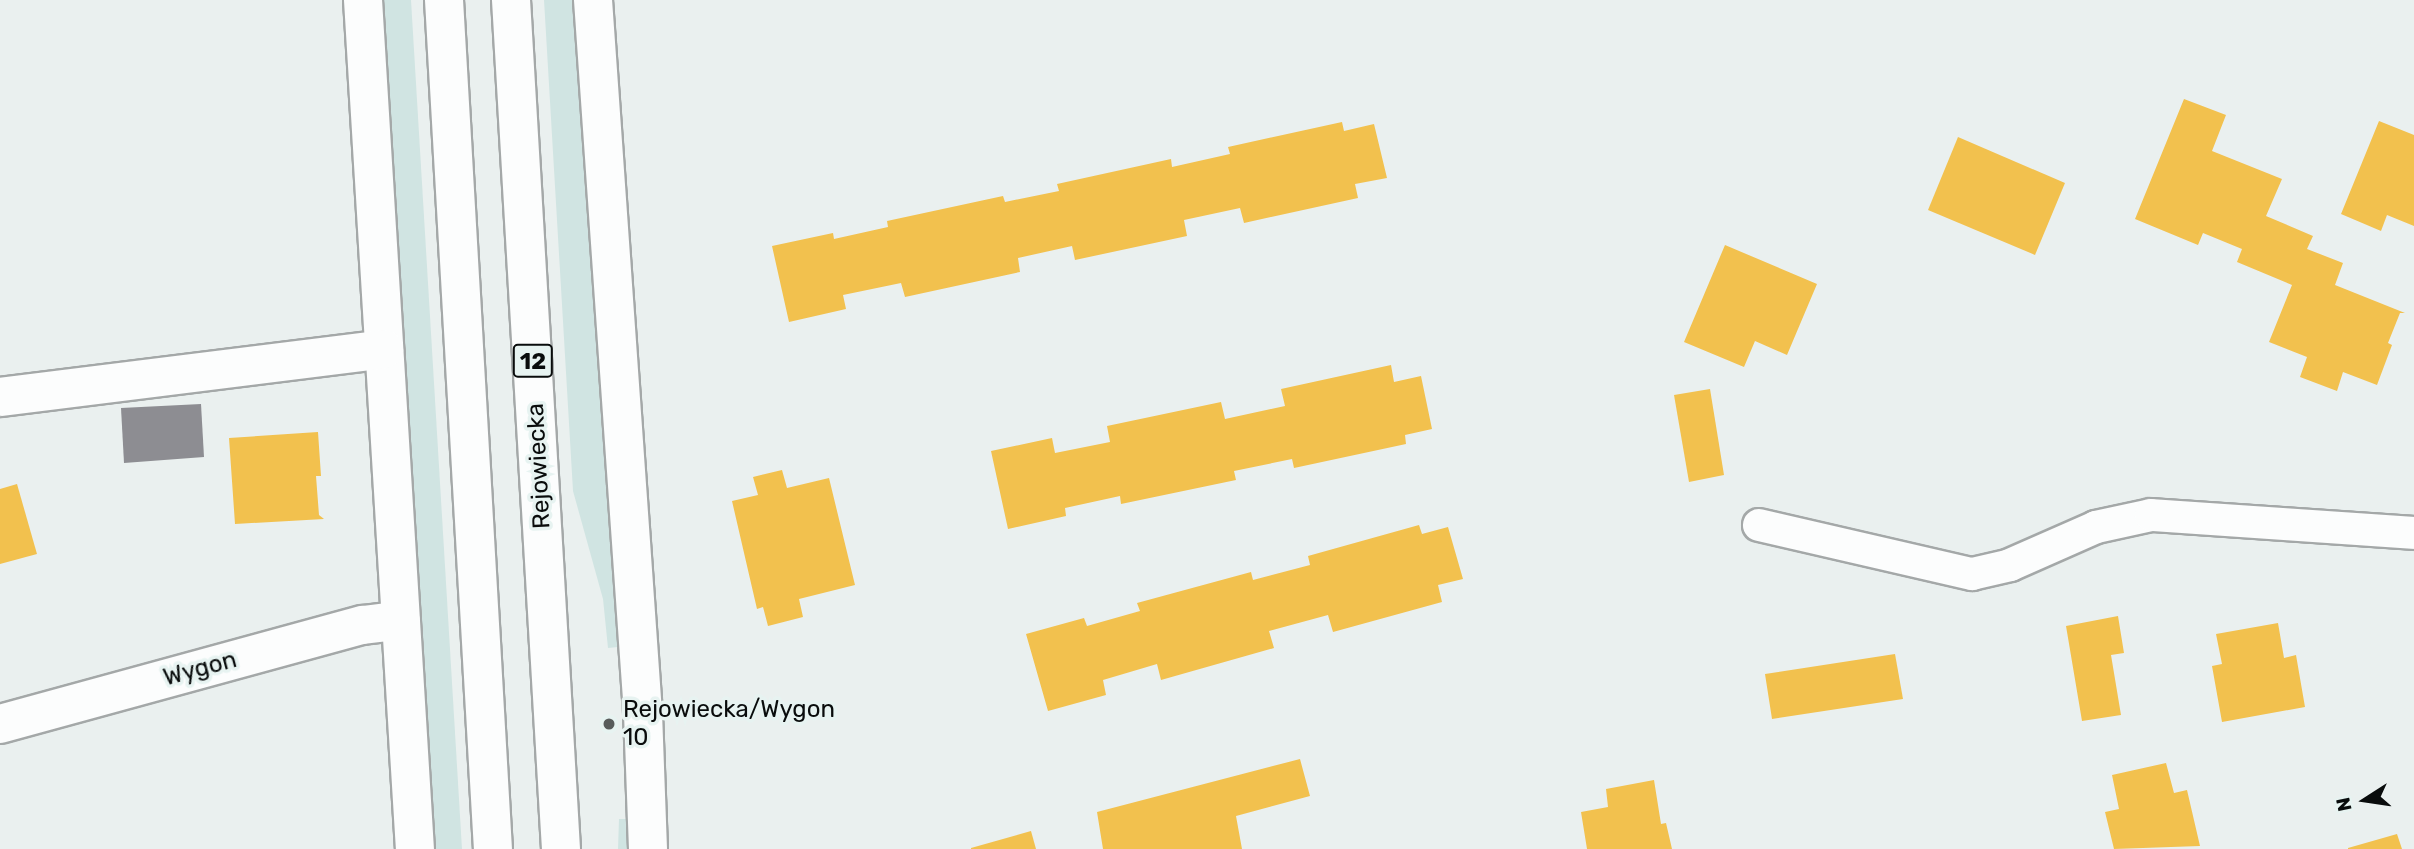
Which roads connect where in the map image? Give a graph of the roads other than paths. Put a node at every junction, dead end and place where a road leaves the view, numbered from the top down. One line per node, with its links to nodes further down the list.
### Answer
1 (363, 0): 5 (main road)
2 (444, 0): 12 (main road)
3 (511, 0): 13 (main road, Rejowiecka / 12)
4 (593, 0): 14 (main road)
5 (384, 349): 6 (main road); 9 (main road)
6 (0, 397)
7 (1759, 525): 8 (lane)
8 (2414, 533)
9 (401, 620): 10 (main road, Wygon); 11 (main road)
10 (0, 724)
11 (415, 849)
12 (493, 849)
13 (561, 849)
14 (648, 849)

